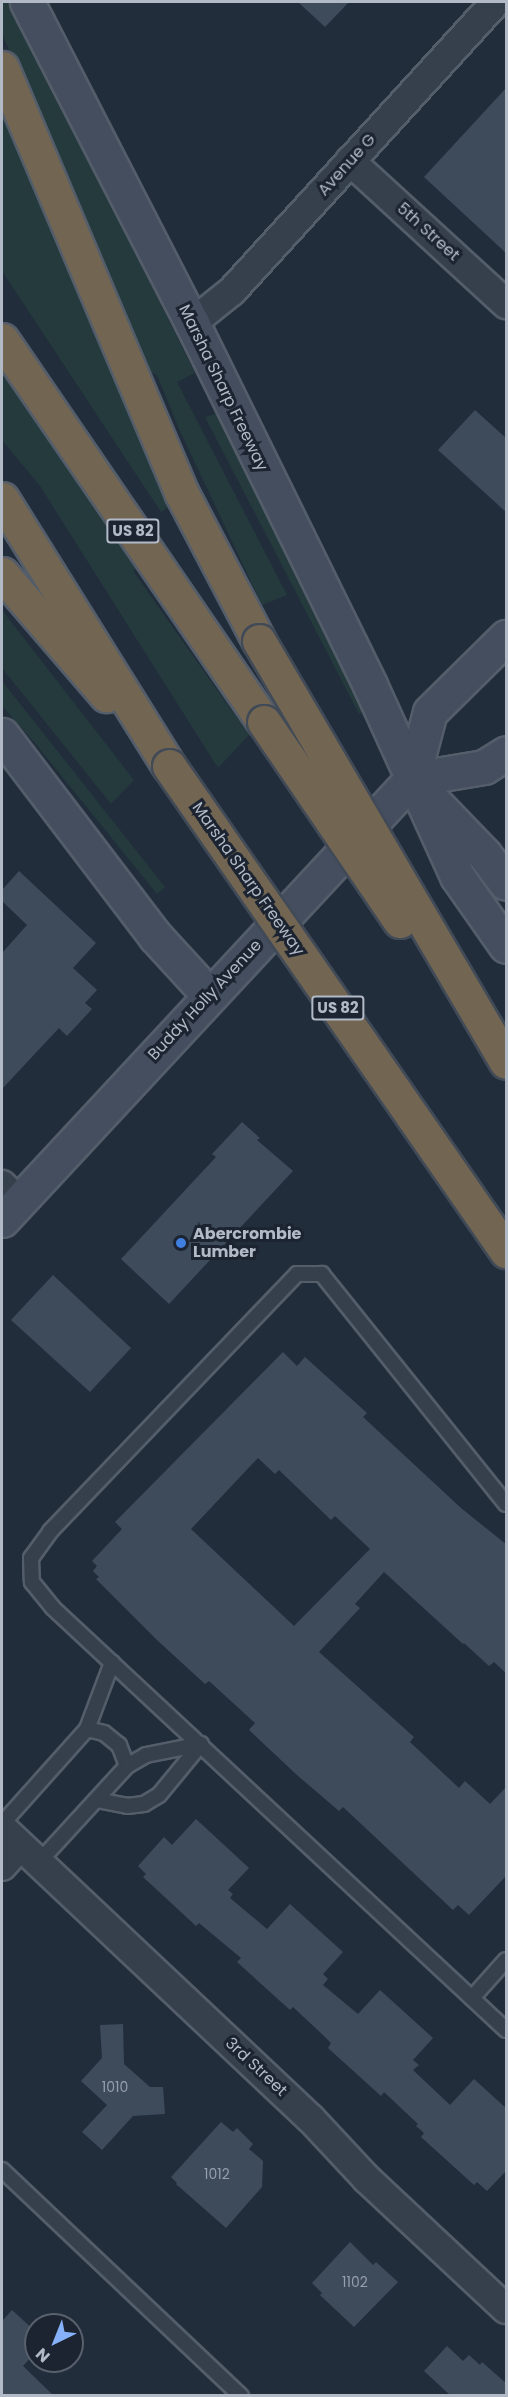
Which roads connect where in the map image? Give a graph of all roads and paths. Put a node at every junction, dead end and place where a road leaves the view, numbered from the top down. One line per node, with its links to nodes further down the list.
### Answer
1 (27, 2): 6 (main road, Marsha Sharp Freeway)
2 (496, 2): 4 (street, Avenue G)
3 (2, 68): 18 (highway, bridge)
4 (350, 161): 5 (street, 5th Street); 6 (street, Avenue G)
5 (507, 304)
6 (192, 323): 14 (main road, Marsha Sharp Freeway)
7 (2, 340): 19 (highway, US 82, bridge)
8 (2, 499): 13 (highway, Marsha Sharp Freeway / US 82)
9 (2, 574): 13 (highway)
10 (507, 637): 14 (main road, Buddy Holly Avenue)
11 (2, 735): 17 (main road)
12 (507, 753): 14 (main road)
13 (169, 766): 21 (highway, Marsha Sharp Freeway / US 82, bridge)
14 (412, 779): 15 (main road, Marsha Sharp Freeway); 16 (main road, Marsha Sharp Freeway); 17 (main road, Buddy Holly Avenue)
15 (507, 883)
16 (507, 946)
17 (209, 995): 20 (main road, Buddy Holly Avenue)
18 (507, 1062)
19 (507, 1076)
20 (7, 1202)
21 (507, 1251)
22 (507, 1504): 23 (lane)
23 (112, 1663): 24 (lane); 25 (lane)
24 (87, 1728): 26 (lane); 28 (lane)
25 (201, 1744): 26 (lane); 27 (lane); 31 (lane)
26 (128, 1766): 27 (lane)
27 (97, 1800): 29 (lane)
28 (2, 1824)
29 (15, 1851): 34 (street, 3rd Street)
30 (507, 1960): 31 (lane)
31 (472, 1998): 32 (lane)
32 (507, 2030)
33 (2, 2170): 35 (lane)
34 (507, 2309)
35 (241, 2396)

